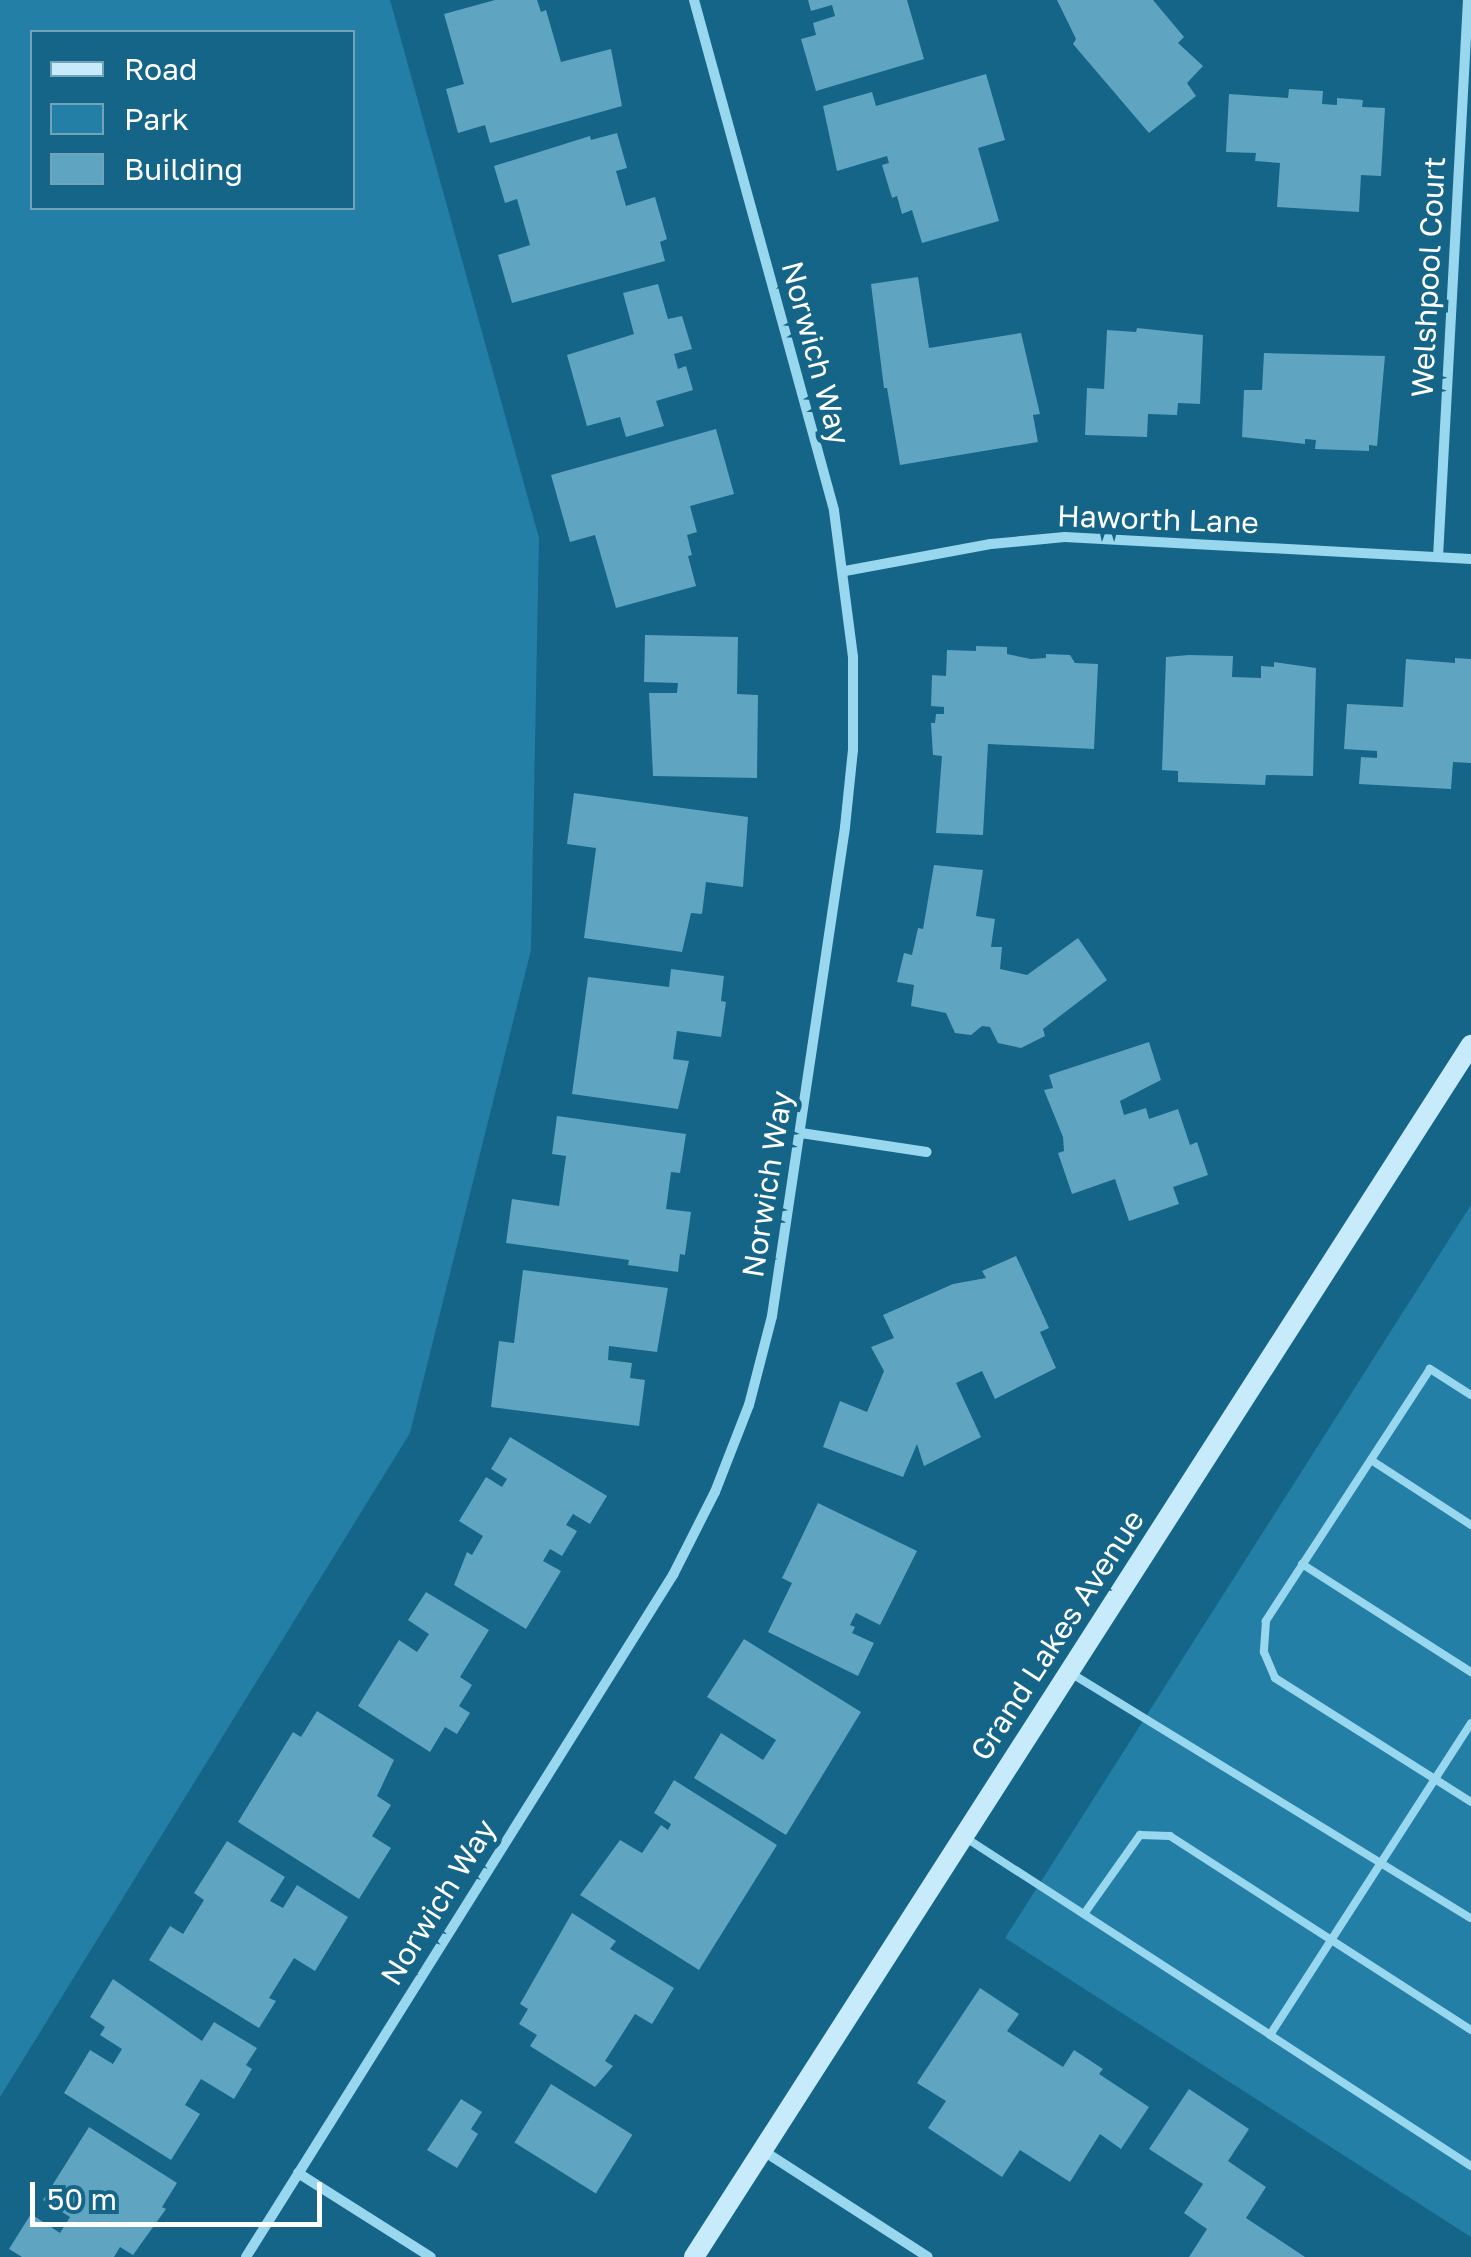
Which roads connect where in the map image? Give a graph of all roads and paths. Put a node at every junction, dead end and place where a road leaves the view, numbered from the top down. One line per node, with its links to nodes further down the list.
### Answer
1 (694, 0): 5 (street, Norwich Way)
2 (1468, 0): 3 (street, Welshpool Court)
3 (1438, 557): 4 (street, Haworth Lane); 5 (street, Haworth Lane)
4 (1471, 559)
5 (845, 571): 7 (street, Norwich Way)
6 (1471, 1045): 13 (street, Grand Lakes Avenue)
7 (801, 1134): 8 (street); 27 (street, Norwich Way)
8 (927, 1152)
9 (1471, 1395): 10 (lane)
10 (1371, 1460): 11 (lane); 12 (lane)
11 (1471, 1525)
12 (1302, 1564): 14 (lane); 16 (lane)
13 (1069, 1672): 18 (street, Grand Lakes Avenue); 19 (lane)
14 (1471, 1672)
15 (1471, 1723): 16 (lane)
16 (1435, 1779): 17 (lane); 19 (lane)
17 (1471, 1802)
18 (962, 1836): 20 (lane); 25 (street, Grand Lakes Avenue)
19 (1384, 1862): 21 (lane); 22 (lane)
20 (1084, 1914): 22 (lane); 24 (lane)
21 (1471, 1918)
22 (1333, 1941): 23 (lane); 24 (lane)
23 (1471, 2030)
24 (1270, 2034): 26 (lane)
25 (762, 2150): 30 (street, Grand Lakes Avenue); 31 (street)
26 (1471, 2166)
27 (298, 2173): 28 (street, Norwich Way); 29 (street)
28 (246, 2257)
29 (431, 2257)
30 (694, 2257)
31 (928, 2257)

